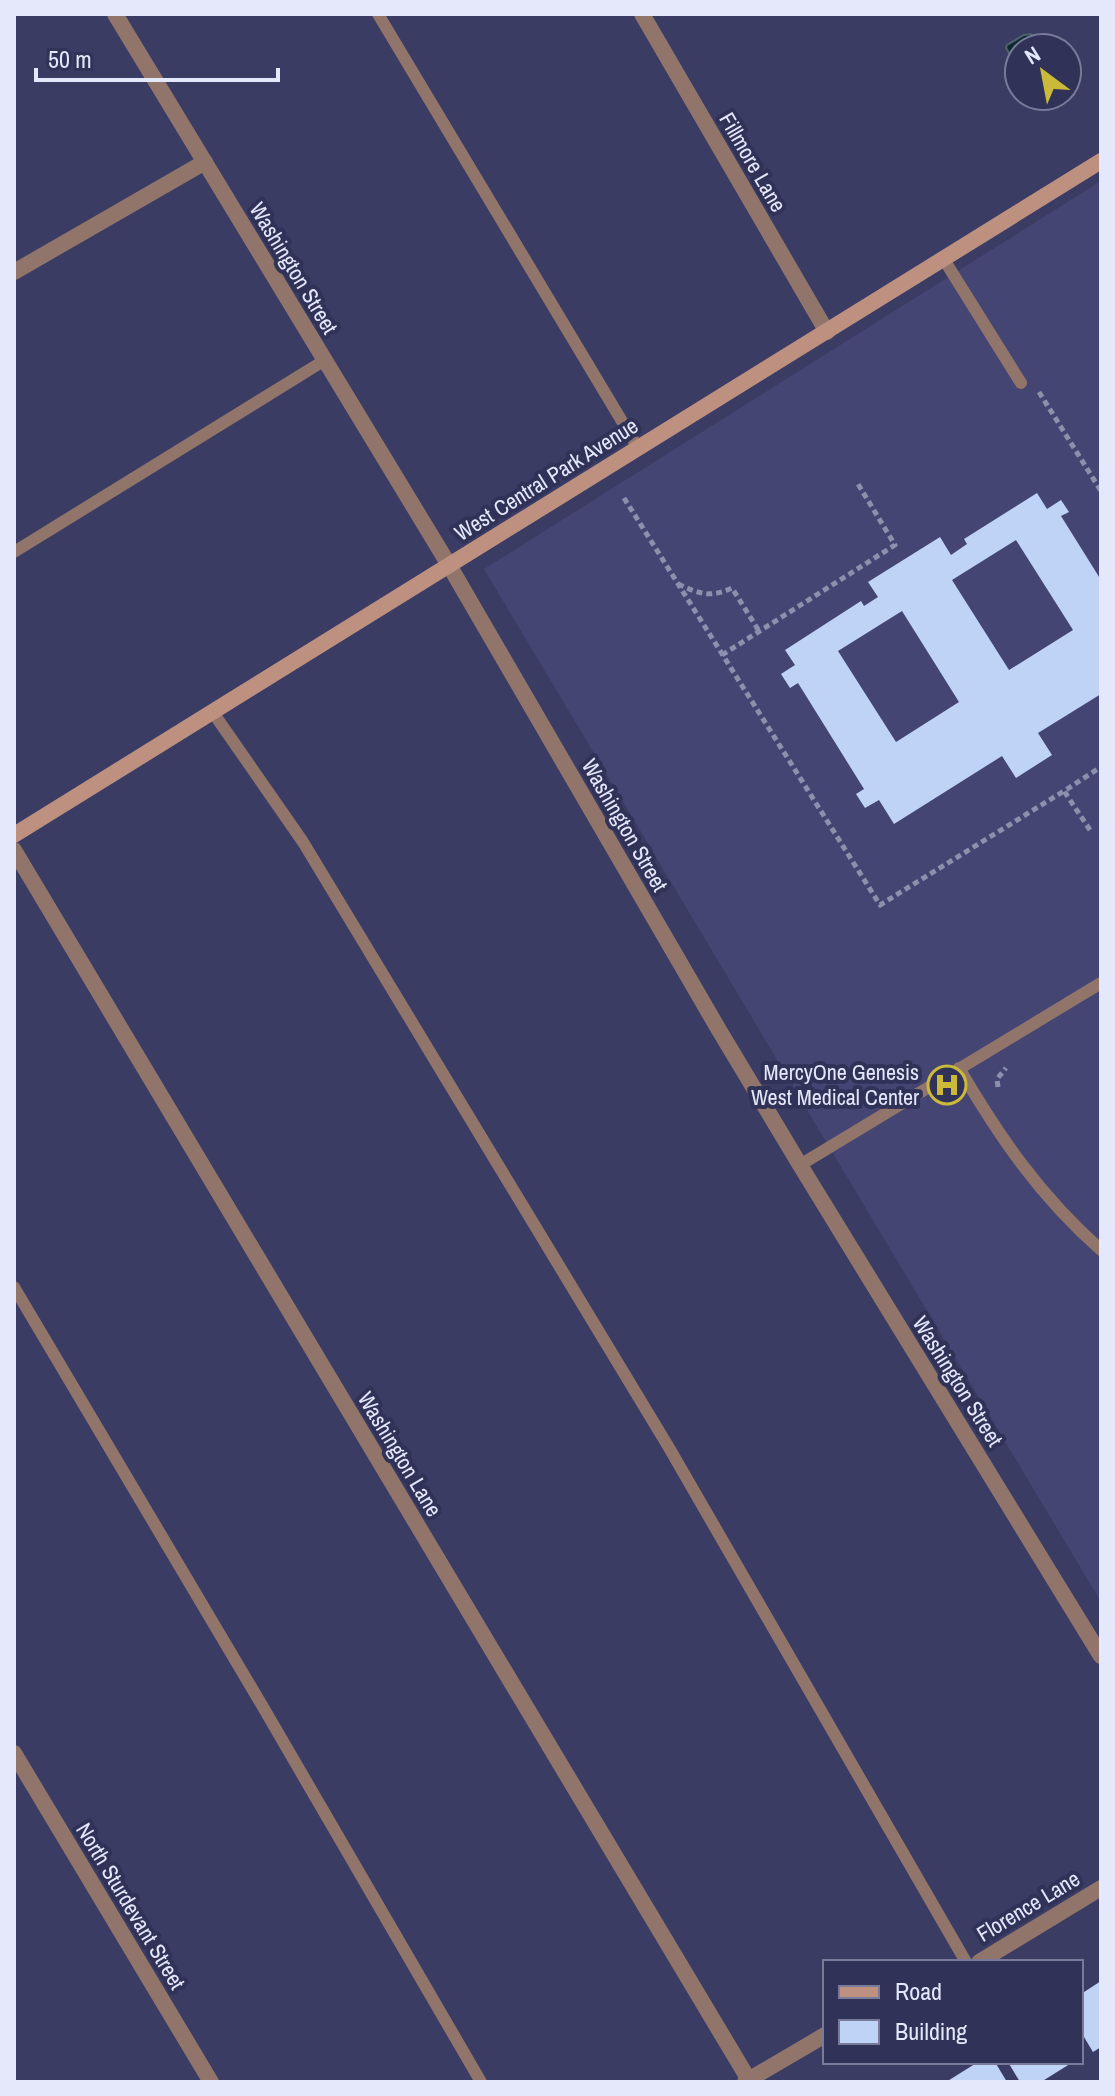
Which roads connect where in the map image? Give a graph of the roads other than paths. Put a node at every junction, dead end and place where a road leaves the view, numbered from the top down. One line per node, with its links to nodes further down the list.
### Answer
1 (115, 14): 5 (street, Washington Street)
2 (378, 14): 11 (lane)
3 (642, 14): 8 (street, Fillmore Lane)
4 (1101, 161): 6 (main road, West Central Park Avenue)
5 (205, 162): 7 (street); 9 (street, Washington Street)
6 (943, 258): 8 (main road, West Central Park Avenue); 10 (lane)
7 (14, 272)
8 (827, 332): 11 (main road, West Central Park Avenue)
9 (325, 360): 12 (lane); 13 (street, Washington Street)
10 (1021, 383)
11 (638, 448): 13 (main road, West Central Park Avenue)
12 (14, 552)
13 (449, 565): 14 (main road, West Central Park Avenue); 19 (street, Washington Street)
14 (212, 711): 15 (main road, West Central Park Avenue); 25 (lane)
15 (14, 835)
16 (14, 850): 28 (street, Washington Lane)
17 (1101, 983): 18 (lane)
18 (959, 1068): 19 (lane); 20 (lane)
19 (800, 1165): 22 (street, Washington Street)
20 (1101, 1250)
21 (14, 1287): 30 (lane)
22 (1101, 1656)
23 (14, 1753): 29 (street, North Sturdevant Street)
24 (1101, 1888): 26 (street, Florence Lane)
25 (965, 1960)
26 (982, 1960)
27 (823, 2036): 28 (street)
28 (747, 2081)
29 (211, 2082)
30 (481, 2082)

